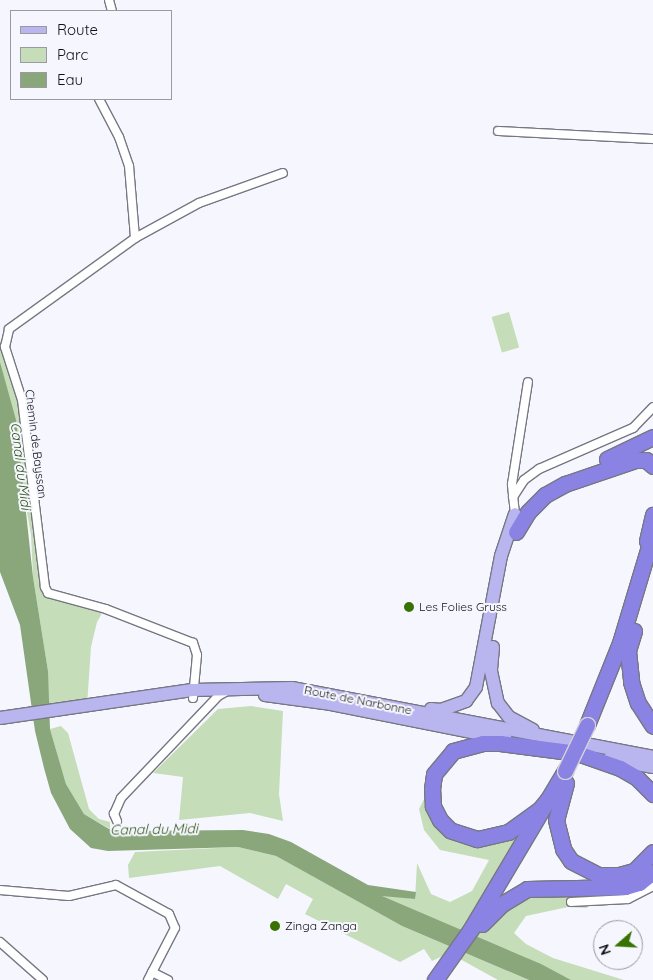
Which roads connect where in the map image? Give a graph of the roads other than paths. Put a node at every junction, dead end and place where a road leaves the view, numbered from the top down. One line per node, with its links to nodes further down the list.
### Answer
1 (100, 100): 5 (street)
2 (498, 131): 3 (street)
3 (653, 139)
4 (283, 173): 5 (street)
5 (135, 238): 18 (street, Chemin de Bayssan)
6 (528, 382): 10 (street)
7 (653, 406): 10 (street)
8 (653, 438): 11 (highway)
9 (653, 466): 11 (highway)
10 (512, 497): 11 (street)
11 (522, 513): 13 (highway); 20 (main road)
12 (653, 515): 16 (highway)
13 (516, 532): 26 (main road)
14 (653, 533): 16 (highway)
15 (653, 555): 24 (highway); 25 (highway)
16 (636, 592): 24 (highway)
17 (233, 688): 18 (main road, Route de Narbonne); 19 (street); 20 (main road, Route de Narbonne)
18 (193, 694): 19 (main road, Route de Narbonne); 22 (main road, Route de Narbonne)
19 (218, 696): 27 (main road, Route de Narbonne); 33 (street)
20 (363, 700): 26 (main road, Route de Narbonne)
21 (0, 718): 22 (main road, Route de Narbonne)
22 (22, 718): 23 (main road, Route de Narbonne)
23 (0, 725)
24 (590, 726): 30 (highway, bridge)
25 (653, 726)
26 (559, 740): 28 (main road, Route de Narbonne)
27 (577, 752): 29 (main road, Route de Narbonne); 31 (highway); 32 (highway)
28 (653, 757)
29 (653, 767)
30 (568, 771): 31 (highway); 34 (highway); 39 (highway)
31 (553, 793): 39 (highway)
32 (653, 794)
33 (116, 821)
34 (653, 852)
35 (653, 872): 39 (highway)
36 (653, 886): 38 (street)
37 (0, 890): 42 (street)
38 (571, 902)
39 (473, 930): 41 (highway)
40 (0, 942): 43 (street)
41 (452, 960): 45 (highway); 46 (highway)
42 (150, 976): 44 (street)
43 (43, 980)
44 (168, 980)
45 (435, 980)
46 (441, 980)

